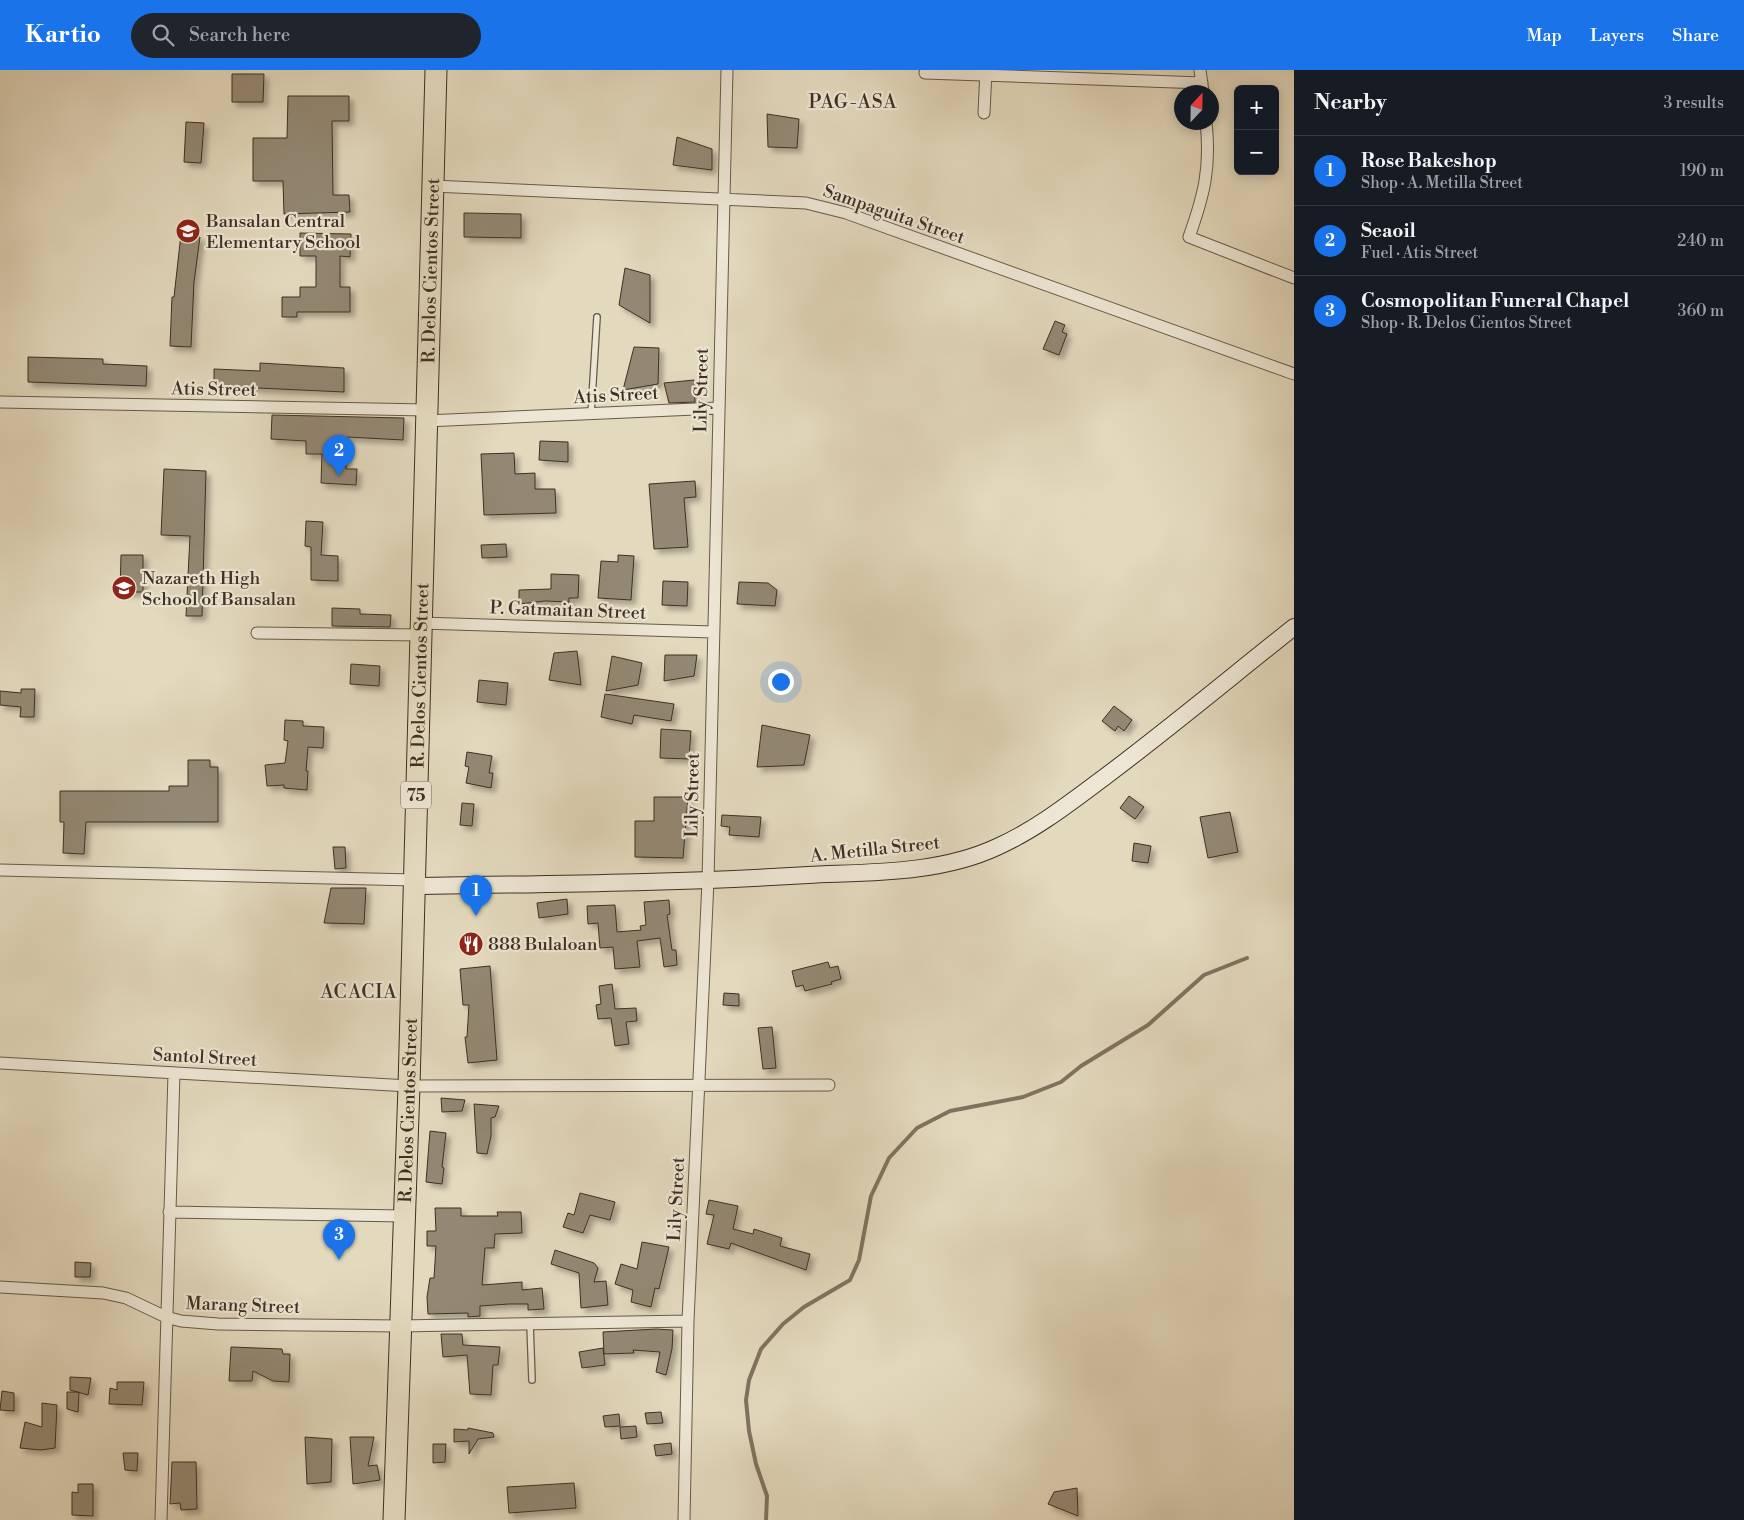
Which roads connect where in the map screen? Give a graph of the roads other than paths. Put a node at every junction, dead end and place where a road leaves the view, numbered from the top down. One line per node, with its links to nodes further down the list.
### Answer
1 (436, 70): 10 (highway, R. Delos Cientos Street / 75)
2 (727, 70): 11 (street, Lily Street)
3 (1200, 70): 6 (street)
4 (925, 73): 5 (street)
5 (986, 73): 7 (street); 8 (street)
6 (1202, 85)
7 (1174, 86)
8 (984, 113)
9 (1207, 130): 12 (street)
10 (433, 186): 11 (street, Sampaguita Street); 18 (highway, R. Delos Cientos Street / 75)
11 (724, 198): 14 (street, Sampaguita Street); 16 (street, Lily Street)
12 (1294, 278)
13 (597, 317): 17 (lane)
14 (1294, 374)
15 (0, 402): 18 (street, Atis Street)
16 (718, 408): 17 (street, Atis Street); 21 (street, Lily Street)
17 (591, 414): 18 (street, Atis Street)
18 (426, 416): 20 (highway, R. Delos Cientos Street / 75)
19 (1294, 627): 24 (main road, A. Metilla Street)
20 (421, 629): 21 (street, P. Gatmaitan Street); 22 (street, P. Gatmaitan Street); 25 (highway, R. Delos Cientos Street / 75)
21 (713, 632): 24 (street, Lily Street)
22 (256, 633)
23 (0, 870): 25 (street)
24 (708, 881): 25 (main road, A. Metilla Street); 28 (street, Lily Street)
25 (414, 883): 30 (highway, R. Delos Cientos Street / 75)
26 (0, 1063): 27 (street, Santol Street)
27 (174, 1073): 30 (street, Santol Street); 31 (street)
28 (698, 1085): 29 (street, Santol Street); 30 (street, Santol Street); 35 (street, Lily Street)
29 (830, 1085)
30 (409, 1086): 32 (highway, R. Delos Cientos Street / 75)
31 (169, 1212): 32 (street); 34 (street)
32 (404, 1216): 37 (highway, R. Delos Cientos Street / 75)
33 (0, 1287): 34 (street, Marang Street)
34 (166, 1317): 37 (street, Marang Street); 39 (street)
35 (688, 1321): 36 (street, Marang Street); 41 (street, Lily Street)
36 (530, 1324): 37 (street, Marang Street); 38 (lane)
37 (400, 1326): 40 (highway, R. Delos Cientos Street / 75)
38 (532, 1380)
39 (160, 1520)
40 (394, 1520)
41 (684, 1520)

